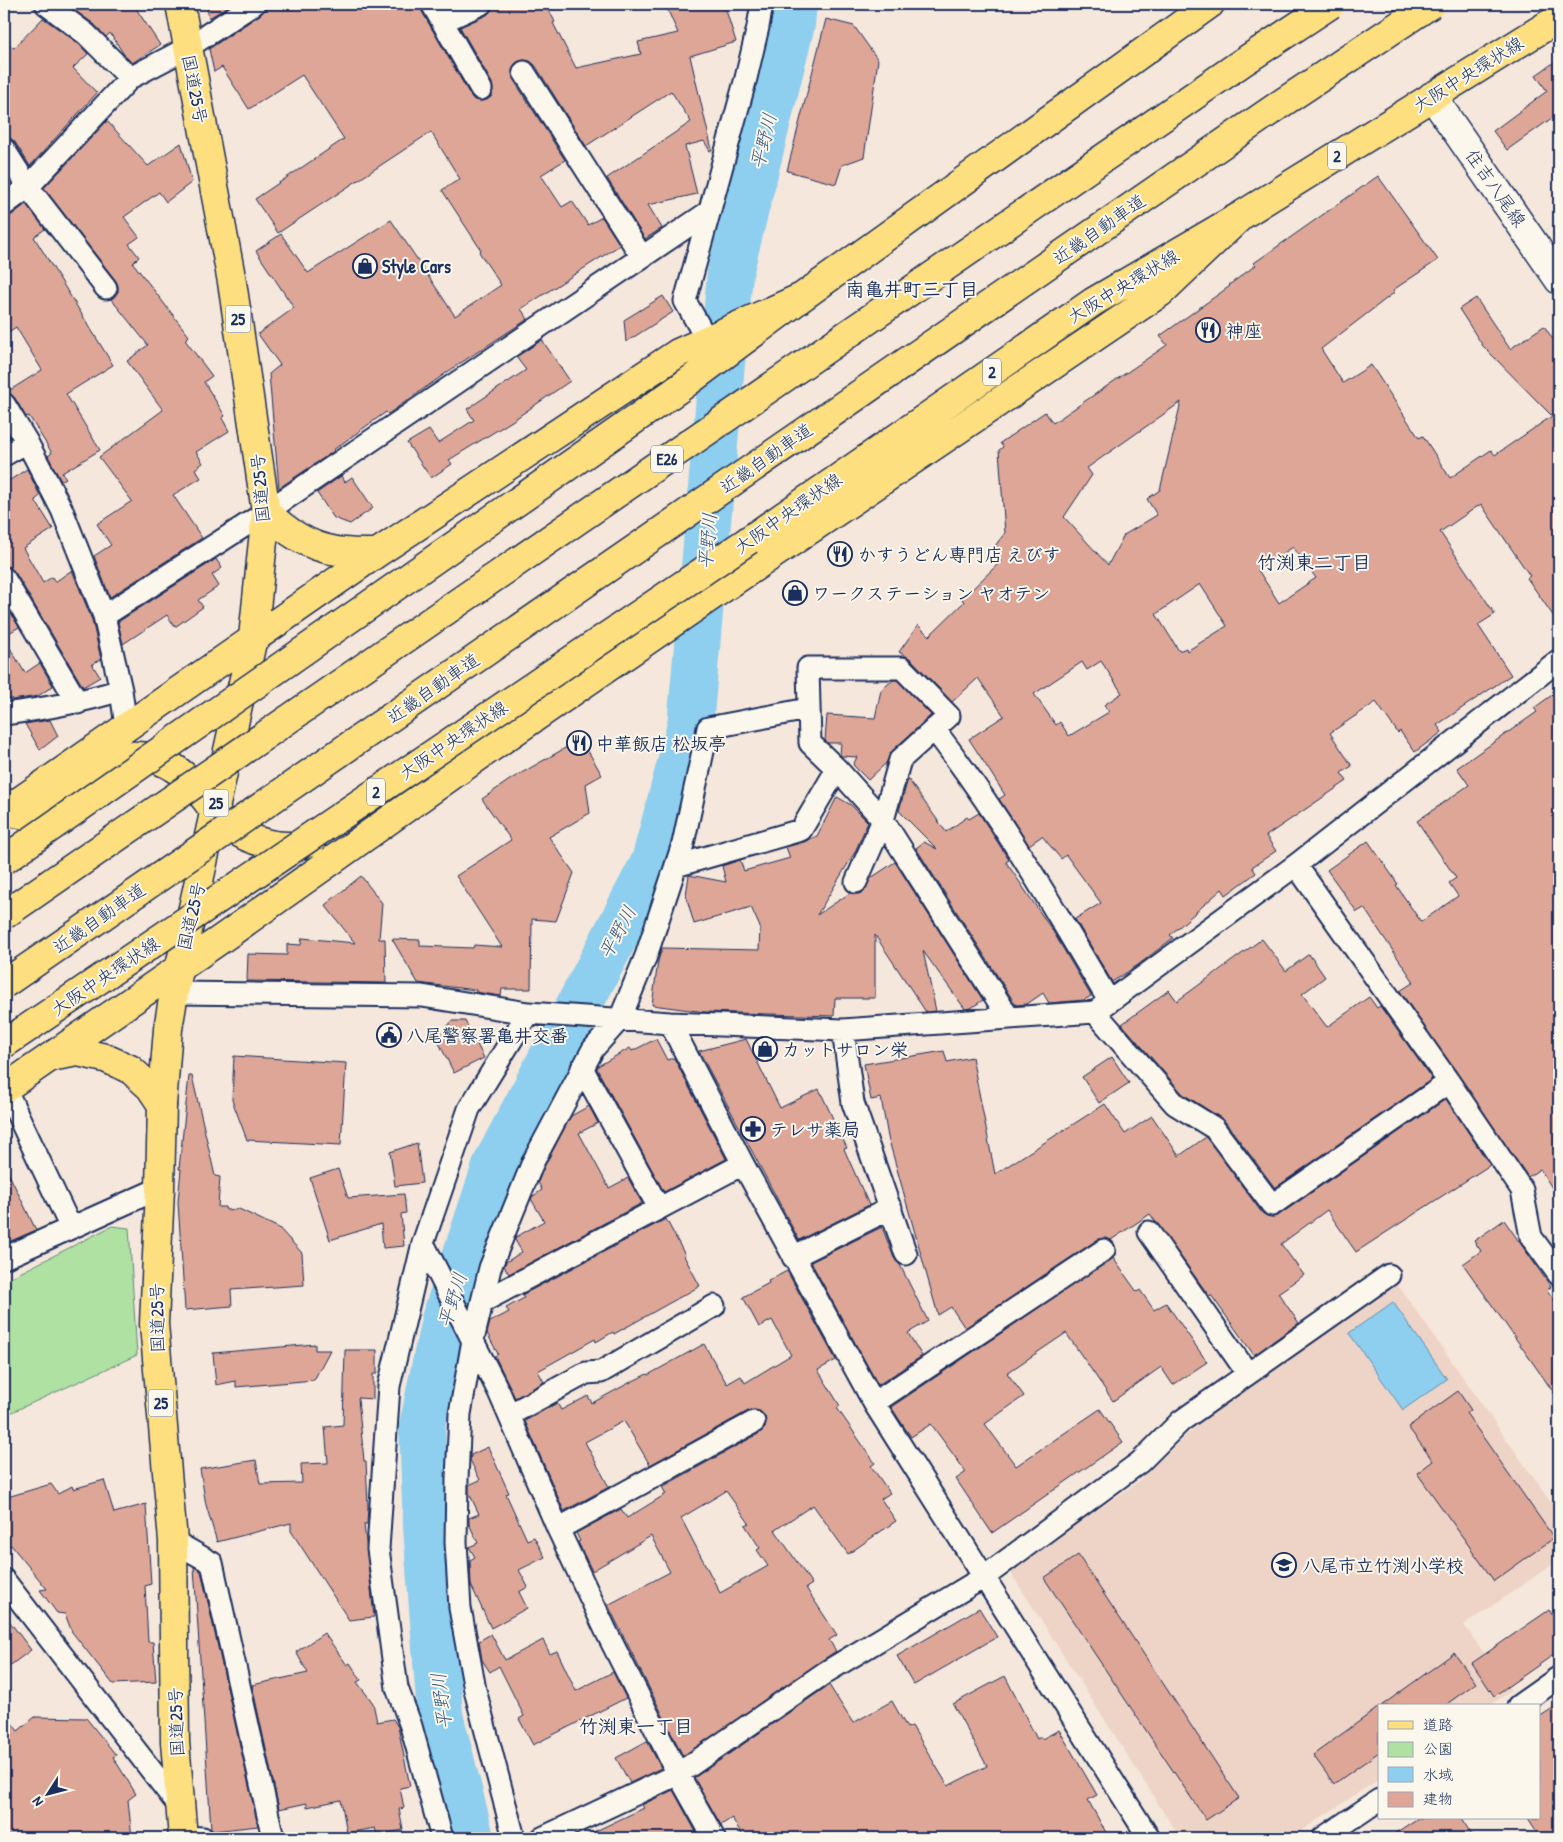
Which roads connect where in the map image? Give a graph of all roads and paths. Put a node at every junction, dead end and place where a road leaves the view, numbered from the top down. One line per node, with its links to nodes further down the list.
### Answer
1 (46, 4): 13 (street)
2 (180, 4): 11 (main road, 国道25号 / 25)
3 (254, 4): 11 (street)
4 (481, 4): 9 (street)
5 (762, 4): 19 (street)
6 (1210, 4): 24 (main road)
7 (1331, 4): 50 (main road, E26, bridge)
8 (1431, 4): 52 (main road, 近畿自動車道, bridge)
9 (437, 13): 14 (street)
10 (1559, 18): 15 (main road, 大阪中央環状線 / 2)
11 (187, 48): 13 (street); 29 (main road, 国道25号 / 25)
12 (524, 72): 21 (street)
13 (130, 78): 17 (street)
14 (481, 89)
15 (1432, 96): 20 (main road, 大阪中央環状線 / 2); 22 (main road, 住吉八尾線)
16 (4, 149): 17 (street)
17 (28, 188): 18 (street); 23 (street)
18 (4, 205)
19 (710, 211): 21 (street); 25 (street)
20 (1242, 215): 44 (main road); 59 (main road, 大阪中央環状線 / 2, bridge)
21 (642, 257): 29 (street)
22 (1559, 280)
23 (106, 288)
24 (802, 297): 25 (main road); 46 (main road, bridge)
25 (707, 340): 30 (main road)
26 (4, 404): 27 (street)
27 (27, 442): 28 (street); 32 (street)
28 (4, 455)
29 (266, 512): 30 (main road); 32 (street); 33 (main road, 国道25号 / 25)
30 (377, 553): 33 (main road)
31 (4, 578): 36 (street)
32 (104, 616): 35 (street)
33 (253, 638): 39 (main road); 42 (main road, 国道25号 / 25)
34 (1559, 660): 47 (street)
35 (121, 690): 36 (street); 39 (street)
36 (78, 703): 38 (street)
37 (808, 709): 40 (street); 41 (street); 48 (street)
38 (4, 714)
39 (126, 727): 43 (main road)
40 (934, 729): 45 (street); 53 (street)
41 (837, 769): 45 (street); 48 (street)
42 (214, 810): 43 (main road); 44 (main road); 51 (main road, 国道25号 / 25)
43 (4, 811)
44 (395, 818): 51 (main road)
45 (883, 820): 49 (street); 55 (street)
46 (4, 860)
47 (1296, 865): 53 (street); 62 (street)
48 (676, 866): 56 (street)
49 (856, 882)
50 (4, 915)
51 (176, 980): 54 (street); 60 (main road); 64 (main road, 国道25号 / 25)
52 (4, 984)
53 (1102, 1007): 55 (street); 62 (street)
54 (528, 1013): 56 (street); 71 (street)
55 (1009, 1018): 58 (street)
56 (620, 1019): 57 (street); 61 (street)
57 (670, 1023): 58 (street); 65 (street)
58 (844, 1030): 68 (street)
59 (4, 1044)
60 (49, 1057): 63 (main road); 64 (main road)
61 (582, 1068): 67 (street); 78 (street)
62 (1449, 1082): 77 (street)
63 (4, 1089): 69 (street)
64 (162, 1105): 66 (main road, 国道25号 / 25)
65 (743, 1164): 67 (street); 74 (street)
66 (160, 1188): 69 (street); 86 (main road, 国道25号 / 25)
67 (659, 1208): 78 (street)
68 (891, 1208): 73 (street); 74 (street)
69 (70, 1228): 75 (street)
70 (1149, 1232): 81 (street)
71 (423, 1243): 80 (street); 96 (street)
72 (1104, 1250): 82 (street)
73 (906, 1254)
74 (794, 1257): 82 (street)
75 (4, 1258)
76 (1389, 1275): 81 (street)
77 (1559, 1275)
78 (482, 1302): 80 (street)
79 (714, 1306): 83 (street)
80 (469, 1334): 83 (street); 97 (street)
81 (1248, 1374): 87 (street)
82 (874, 1403): 87 (street)
83 (509, 1415): 85 (street)
84 (754, 1422): 85 (street)
85 (558, 1529): 91 (street)
86 (172, 1541): 93 (main road, 国道25号 / 25); 95 (street)
87 (984, 1577): 91 (street); 100 (street)
88 (4, 1580): 93 (street)
89 (1559, 1677): 90 (street)
90 (1521, 1704)
91 (678, 1774): 98 (street); 99 (street)
92 (1378, 1801): 101 (street)
93 (182, 1810): 94 (main road, 国道25号 / 25)
94 (190, 1838)
95 (274, 1838)
96 (442, 1838)
97 (514, 1838)
98 (542, 1838)
99 (714, 1838)
100 (1149, 1838)
101 (1323, 1838)

